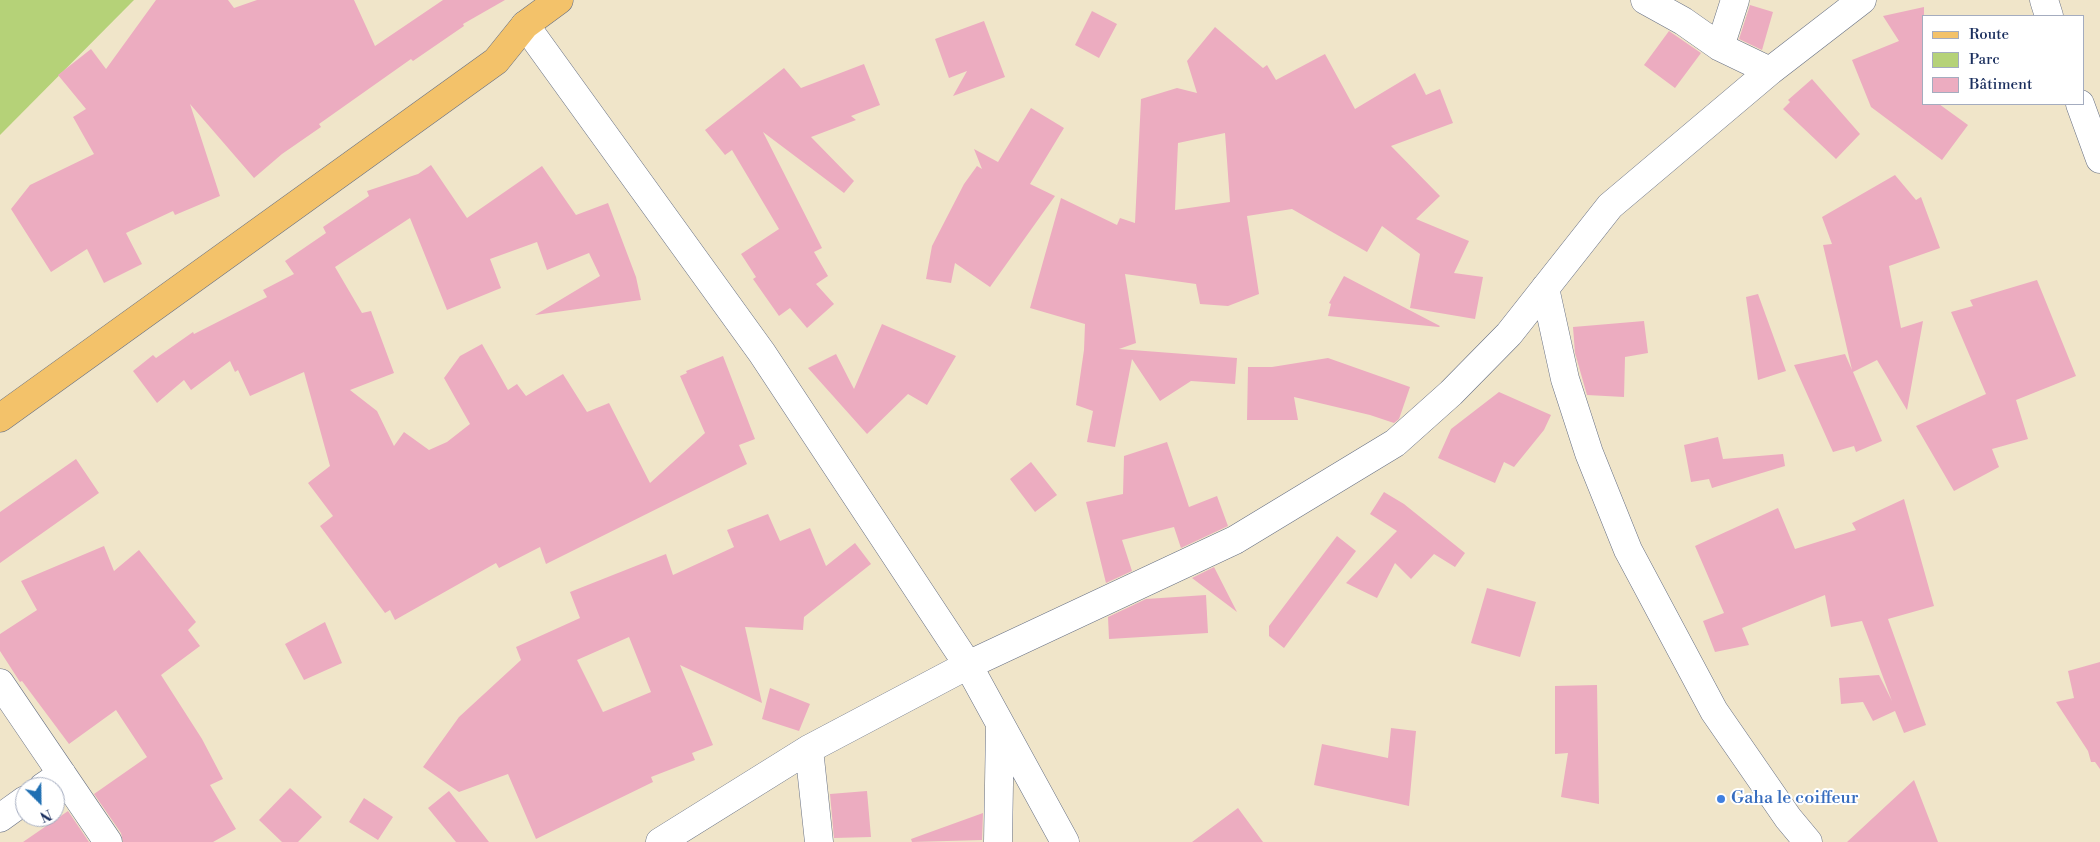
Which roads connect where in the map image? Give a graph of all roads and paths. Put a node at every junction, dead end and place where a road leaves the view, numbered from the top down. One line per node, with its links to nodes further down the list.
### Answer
1 (559, 0): 7 (main road)
2 (1645, 0): 8 (street)
3 (1735, 0): 8 (street)
4 (1862, 0): 9 (street)
5 (2044, 0): 6 (street)
6 (2049, 15)
7 (525, 25): 13 (main road); 14 (street)
8 (1720, 47): 9 (street)
9 (1770, 71): 12 (street)
10 (2080, 105): 11 (street)
11 (2100, 159)
12 (1545, 288): 14 (street); 27 (street)
13 (0, 418)
14 (968, 665): 16 (street); 17 (street)
15 (0, 683): 18 (street)
16 (1000, 724): 25 (street); 26 (street)
17 (809, 749): 23 (street); 24 (street)
18 (50, 777)
19 (65, 794): 22 (street)
20 (15, 807): 21 (street)
21 (0, 818)
22 (108, 842)
23 (660, 842)
24 (819, 842)
25 (998, 842)
26 (1065, 842)
27 (1808, 842)

